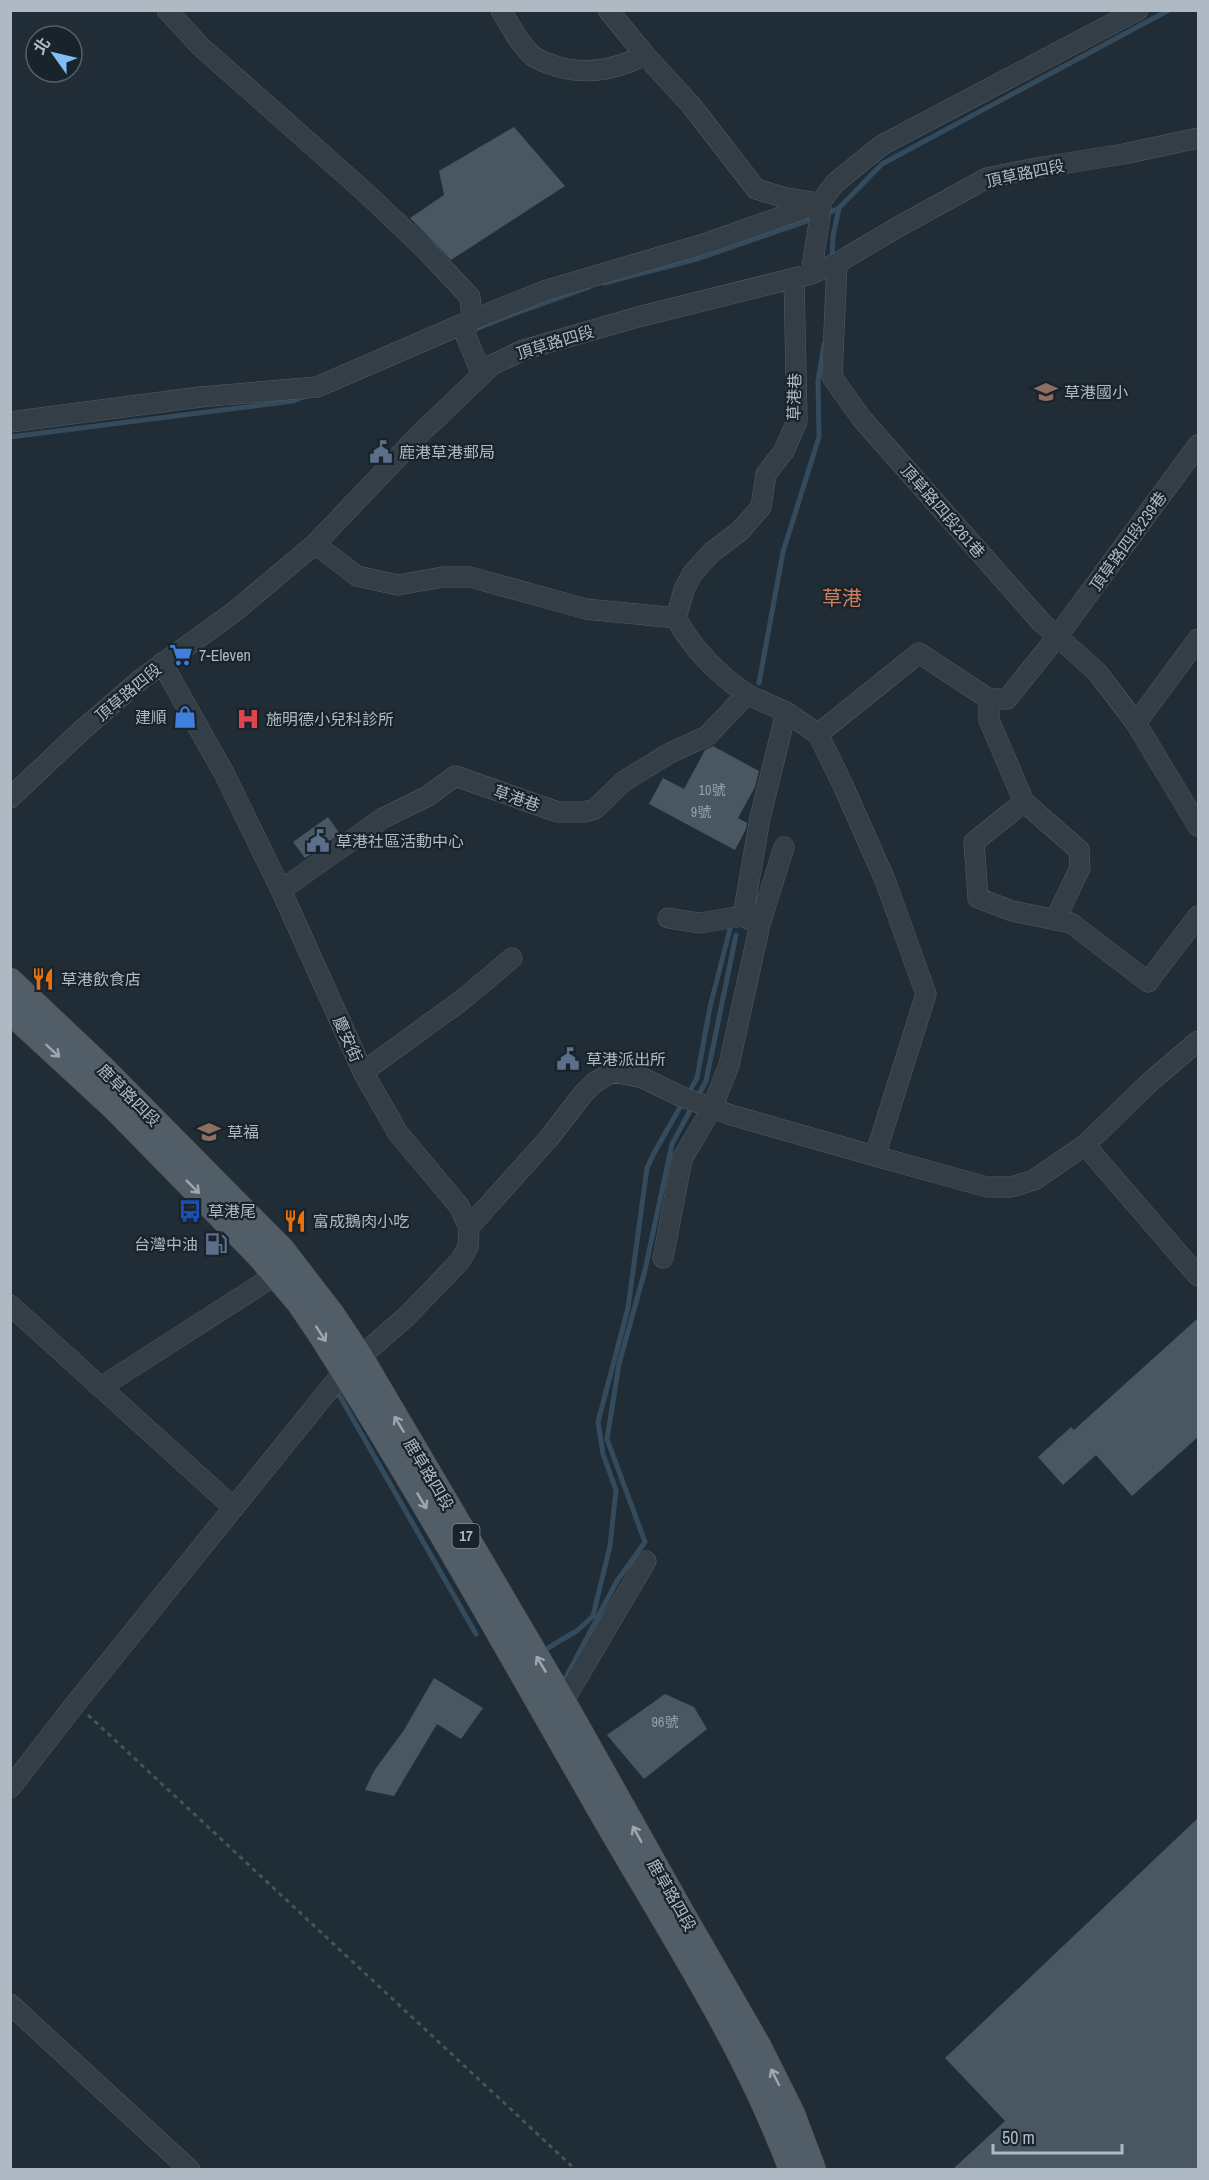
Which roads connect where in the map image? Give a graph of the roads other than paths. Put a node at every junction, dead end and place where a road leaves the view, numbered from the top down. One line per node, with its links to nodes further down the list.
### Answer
1 (167, 10): 10 (street)
2 (501, 10): 5 (street)
3 (608, 10): 5 (street)
4 (1138, 10): 7 (street)
5 (645, 55): 7 (street)
6 (1198, 138): 8 (street, 頂草路四段)
7 (820, 203): 9 (street, 草港巷); 10 (street)
8 (837, 263): 9 (street, 頂草路四段); 16 (street, 頂草路四段261巷)
9 (802, 277): 11 (street, 頂草路四段); 15 (street, 草港巷)
10 (472, 320): 11 (street); 12 (street)
11 (482, 375): 14 (street, 頂草路四段)
12 (10, 422)
13 (1198, 445): 16 (street, 頂草路四段239巷)
14 (315, 544): 15 (street); 18 (street, 頂草路四段)
15 (676, 618): 19 (street)
16 (1057, 637): 20 (street, 頂草路四段239巷); 22 (street, 頂草路四段261巷)
17 (1198, 639): 22 (street)
18 (162, 663): 24 (street, 頂草路四段); 28 (street, 慶安街)
19 (747, 694): 21 (street); 28 (street, 草港巷)
20 (989, 699): 23 (street); 25 (street)
21 (786, 712): 23 (street); 31 (street)
22 (1136, 723): 26 (street, 頂草路四段261巷)
23 (818, 735): 40 (street)
24 (10, 798)
25 (1024, 802): 32 (street); 32 (street)
26 (1198, 826)
27 (784, 847): 31 (street)
28 (281, 890): 37 (street, 慶安街)
29 (1198, 916): 32 (street)
30 (668, 918): 31 (street)
31 (751, 920): 38 (street)
32 (1055, 920)
33 (512, 958): 37 (street)
34 (10, 981): 46 (main road, 鹿草路四段 / 17)
35 (10, 1011): 43 (main road, 鹿草路四段 / 17, one-way to 43)
36 (1198, 1041): 39 (street)
37 (363, 1072): 41 (street, 慶安街)
38 (707, 1106): 40 (street); 41 (street); 42 (street)
39 (1085, 1144): 40 (street); 44 (street)
40 (875, 1156)
41 (469, 1227): 46 (street)
42 (663, 1258)
43 (277, 1274): 46 (main road, 鹿草路四段 / 17, one-way to 46); 47 (street)
44 (1198, 1276)
45 (10, 1305): 47 (street)
46 (352, 1364): 48 (street); 50 (main road, 鹿草路四段 / 17, one-way to 46); 52 (main road, 鹿草路四段 / 17, one-way to 52)
47 (101, 1387): 48 (street)
48 (234, 1508): 51 (street)
49 (646, 1561): 50 (street)
50 (564, 1702): 52 (main road, 鹿草路四段 / 17, one-way to 50)
51 (10, 1788)
52 (673, 1918): 54 (main road, 鹿草路四段 / 17)
53 (10, 2004): 55 (street)
54 (783, 2119): 56 (main road, 鹿草路四段 / 17); 57 (main road, 鹿草路四段 / 17)
55 (190, 2169)
56 (792, 2169)
57 (813, 2169)

